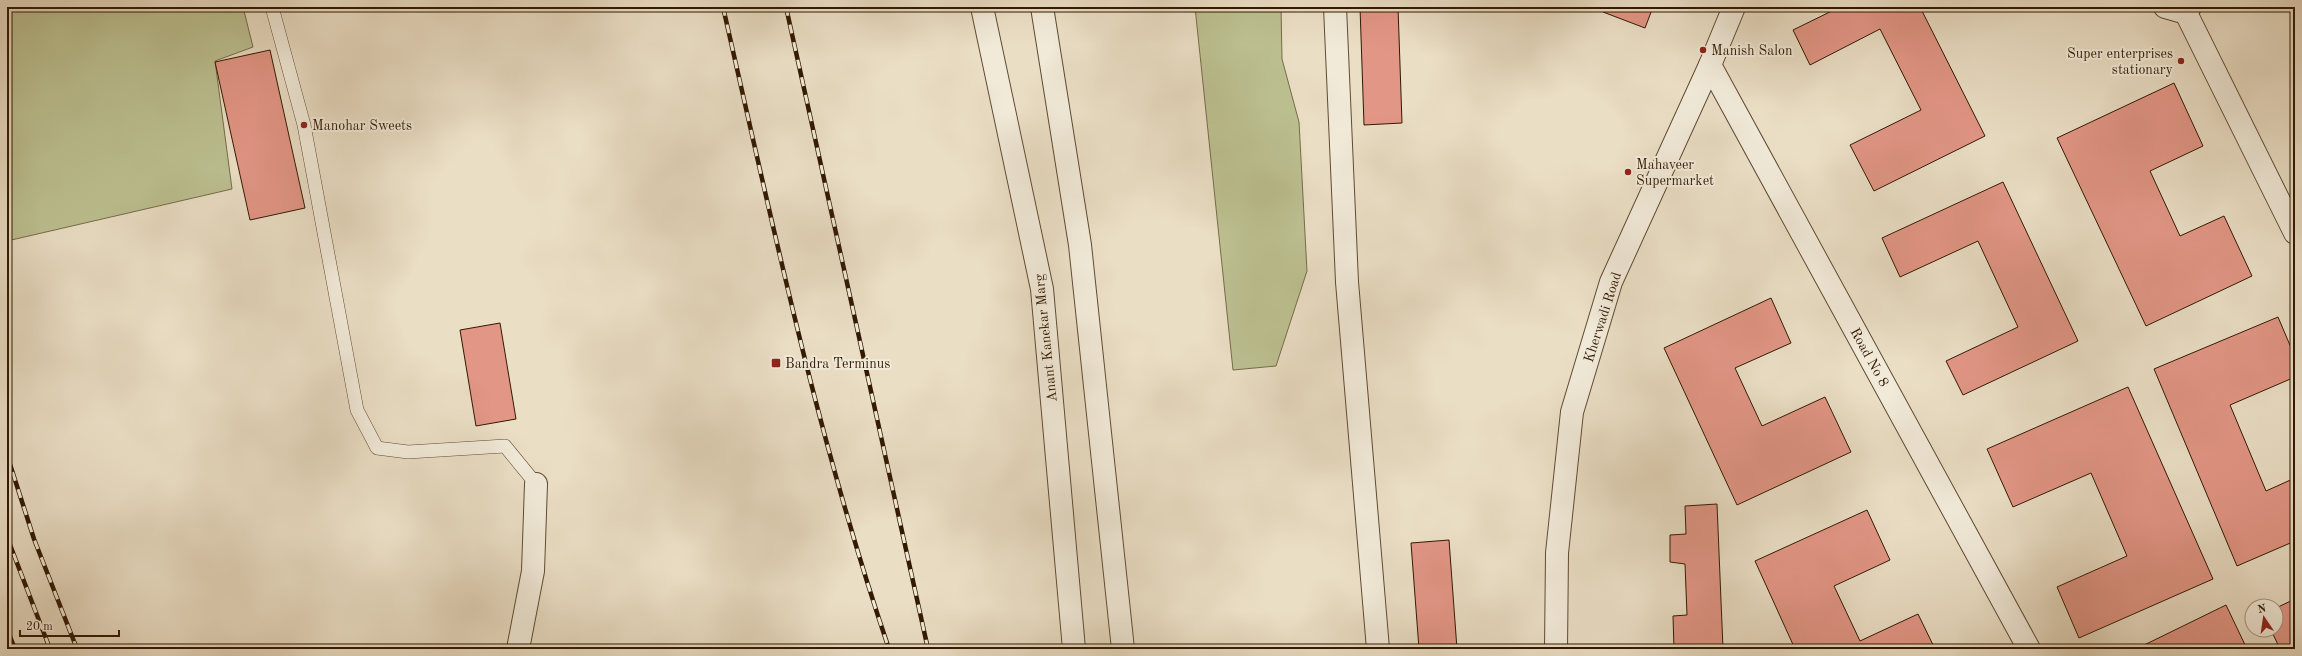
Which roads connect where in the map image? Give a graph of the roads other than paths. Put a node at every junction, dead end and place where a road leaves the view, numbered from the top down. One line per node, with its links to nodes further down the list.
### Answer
1 (272, 7): 10 (lane)
2 (982, 7): 13 (street, Anant Kanekar Marg)
3 (1042, 7): 14 (street)
4 (1336, 7): 15 (street)
5 (1734, 7): 8 (street, Kherwadi Road)
6 (2165, 7): 7 (street)
7 (2188, 10): 9 (street)
8 (1710, 65): 11 (street, Road No 8); 16 (street, Kherwadi Road)
9 (2295, 233)
10 (536, 484): 12 (street)
11 (2024, 647)
12 (518, 649)
13 (1074, 649)
14 (1122, 649)
15 (1378, 649)
16 (1556, 649)

